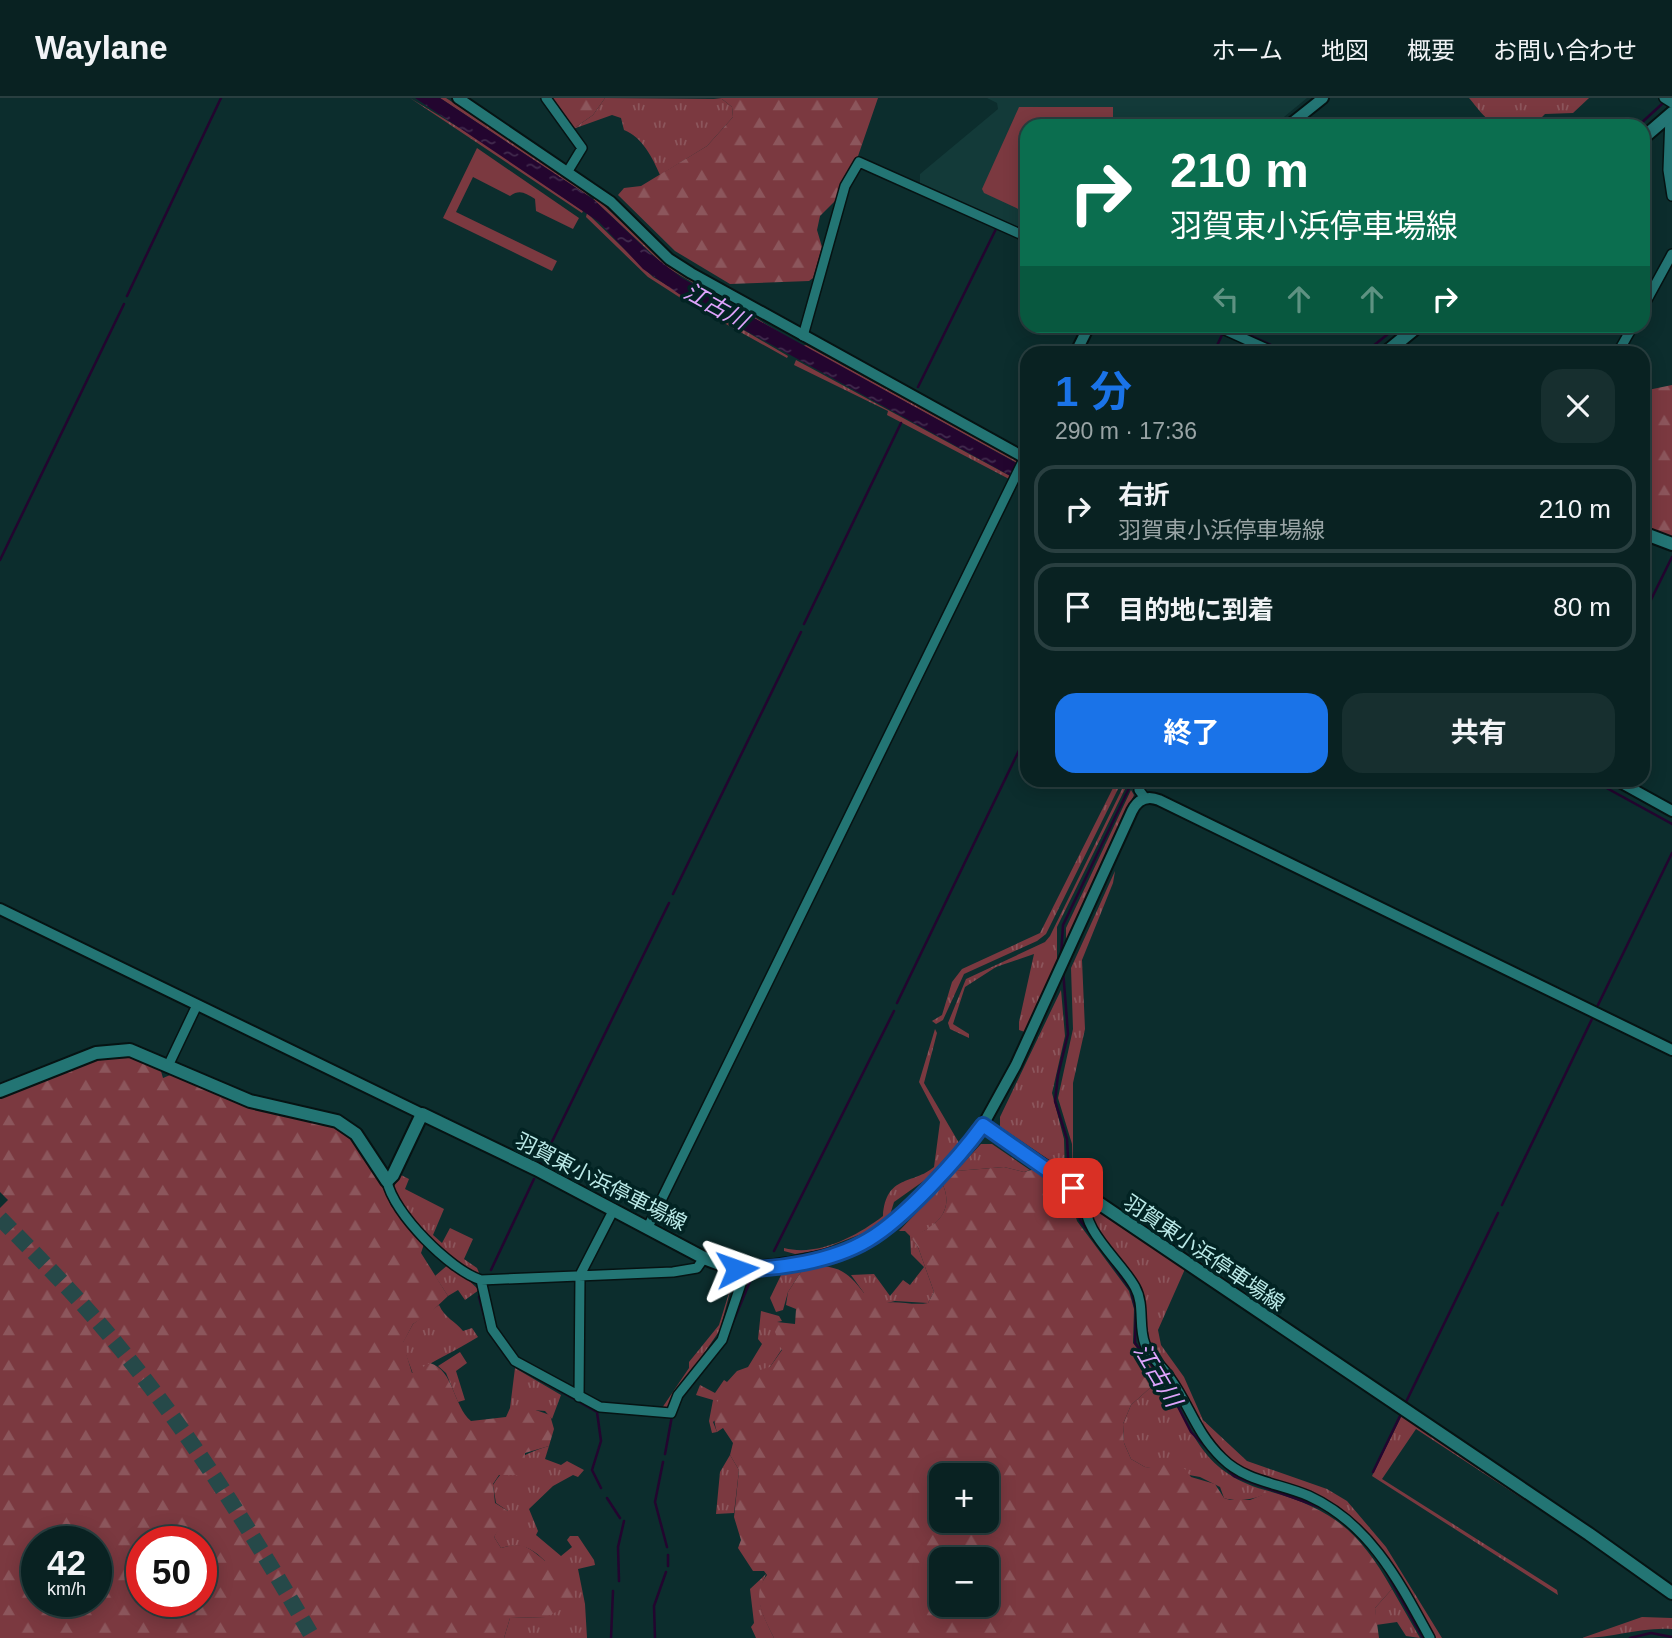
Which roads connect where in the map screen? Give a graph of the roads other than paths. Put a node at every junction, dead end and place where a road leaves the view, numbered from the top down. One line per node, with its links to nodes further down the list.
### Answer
1 (458, 98): 8 (street)
2 (546, 98): 8 (street)
3 (1322, 98): 6 (street)
4 (1664, 98): 5 (street)
5 (1671, 111): 7 (main road); 9 (street)
6 (1297, 119)
7 (1650, 131)
8 (568, 171): 15 (street)
9 (1672, 196)
10 (1020, 233): 15 (street)
11 (1672, 254): 12 (street)
12 (1650, 294)
13 (1232, 333): 16 (street)
14 (1410, 333): 17 (main road)
15 (803, 336): 18 (street)
16 (1260, 346)
17 (1394, 346)
18 (1020, 455)
19 (1020, 466): 36 (street)
20 (1650, 536): 21 (main road)
21 (1672, 544)
22 (1140, 787): 24 (street)
23 (1629, 787): 25 (street)
24 (1145, 798): 28 (street); 32 (street)
25 (1672, 811)
26 (0, 909): 27 (street)
27 (197, 1005): 29 (street); 31 (street)
28 (1672, 1050)
29 (168, 1066): 30 (main road); 33 (main road)
30 (0, 1091)
31 (422, 1114): 33 (main road); 35 (main road, 羽賀東小浜停車場線)
32 (983, 1125): 34 (main road, 羽賀東小浜停車場線); 38 (main road, 羽賀東小浜停車場線)
33 (387, 1181): 40 (street)
34 (1085, 1196): 42 (main road, 羽賀東小浜停車場線); 43 (street)
35 (614, 1209): 36 (main road, 羽賀東小浜停車場線); 39 (street)
36 (648, 1227): 37 (main road, 羽賀東小浜停車場線)
37 (704, 1258): 38 (main road, 羽賀東小浜停車場線); 39 (street)
38 (746, 1269): 41 (street)
39 (580, 1275): 40 (street); 41 (street)
40 (481, 1280): 41 (street)
41 (579, 1397)
42 (1672, 1593)
43 (1430, 1638)

